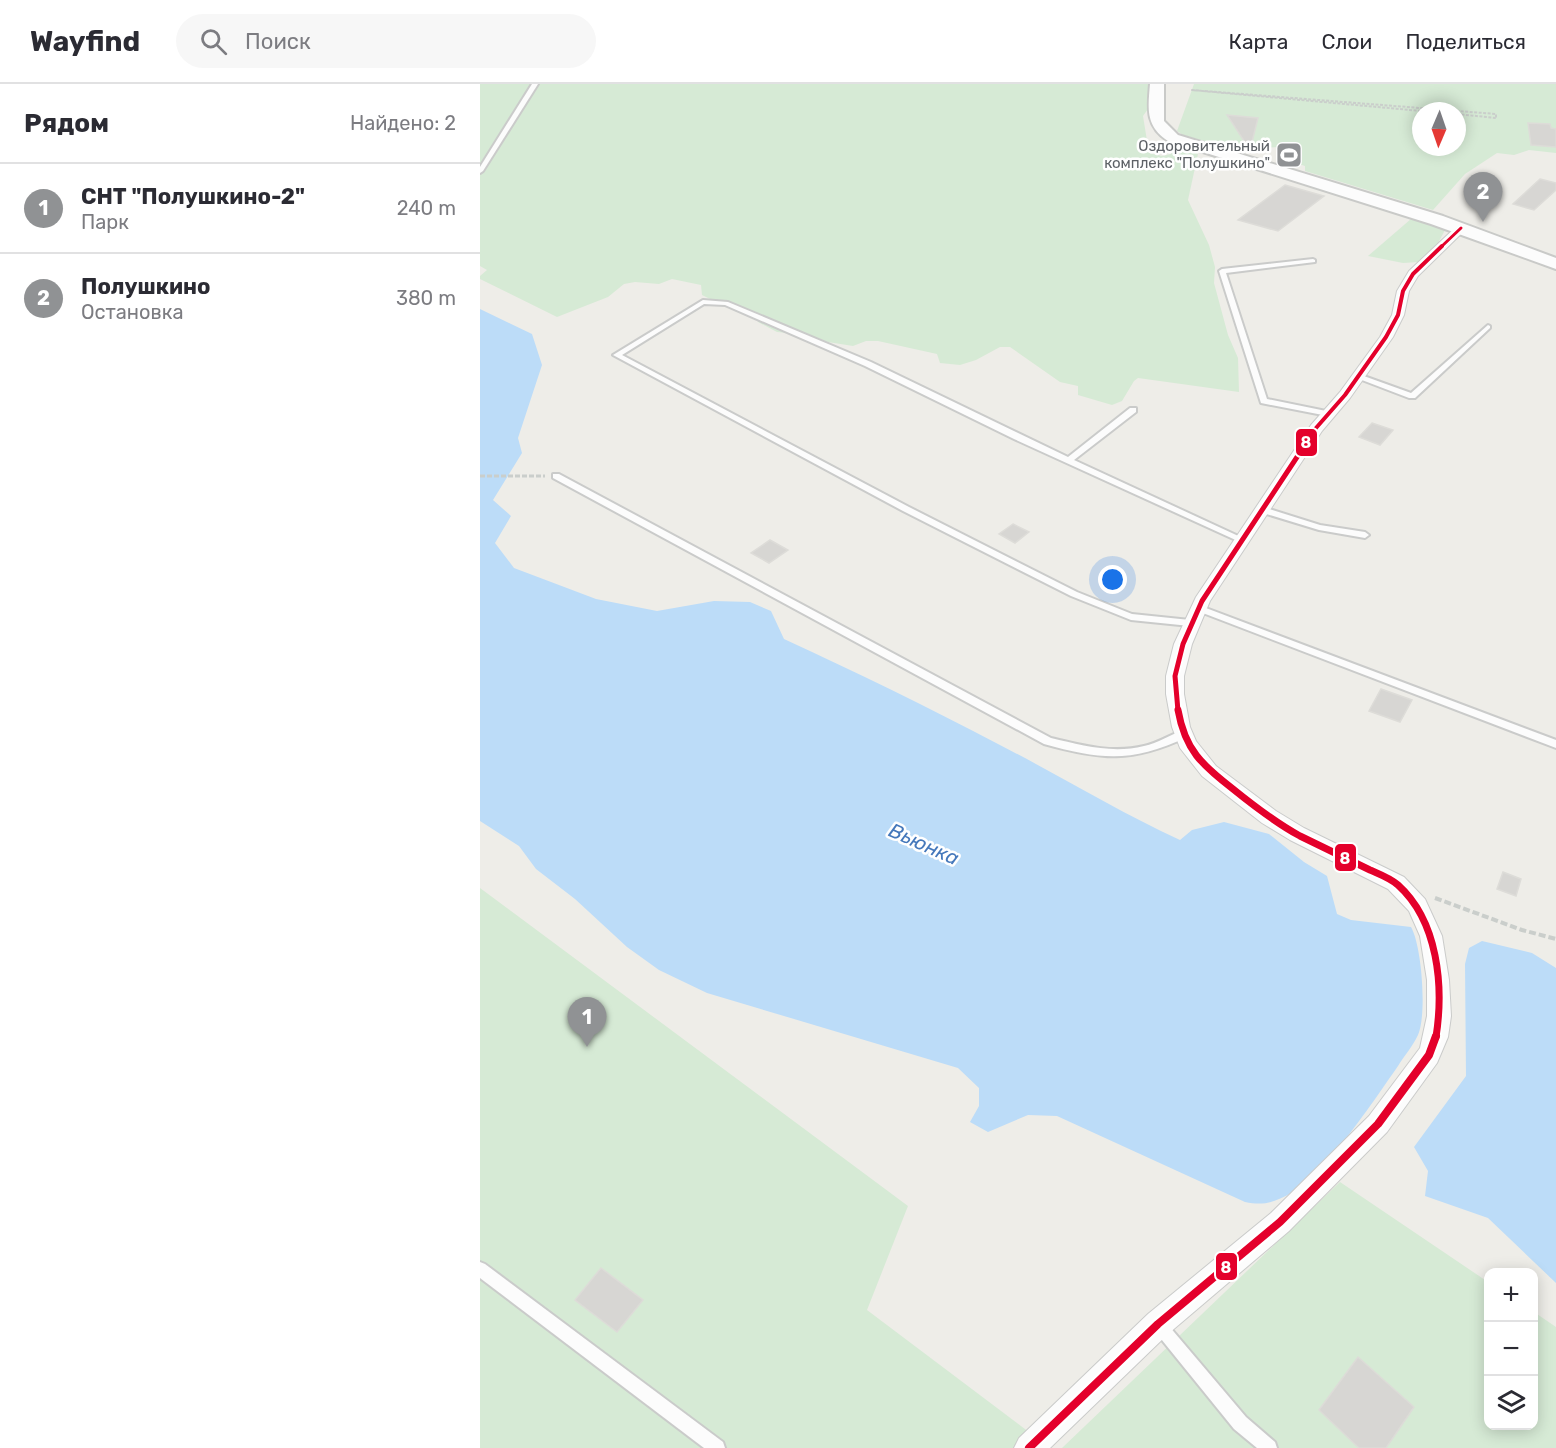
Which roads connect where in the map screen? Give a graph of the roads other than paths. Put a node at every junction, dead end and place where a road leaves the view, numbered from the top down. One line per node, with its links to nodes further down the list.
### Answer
1 (535, 84): 3 (lane)
2 (1157, 84): 4 (main road)
3 (480, 171)
4 (1461, 228): 6 (main road); 8 (street)
5 (1313, 261): 10 (lane)
6 (1556, 264)
7 (1488, 327): 8 (lane)
8 (1358, 377): 10 (street)
9 (1132, 410): 11 (lane)
10 (1328, 414): 13 (street)
11 (1069, 460): 15 (lane); 16 (lane)
12 (556, 476): 17 (lane)
13 (1263, 510): 14 (lane); 15 (street)
14 (1365, 535)
15 (1243, 540): 16 (street)
16 (1194, 615): 17 (street); 18 (lane)
17 (1184, 734): 20 (street)
18 (1556, 744)
19 (480, 1269): 21 (lane)
20 (1158, 1324): 22 (street); 23 (lane)
21 (717, 1448)
22 (1029, 1448)
23 (1269, 1448)

